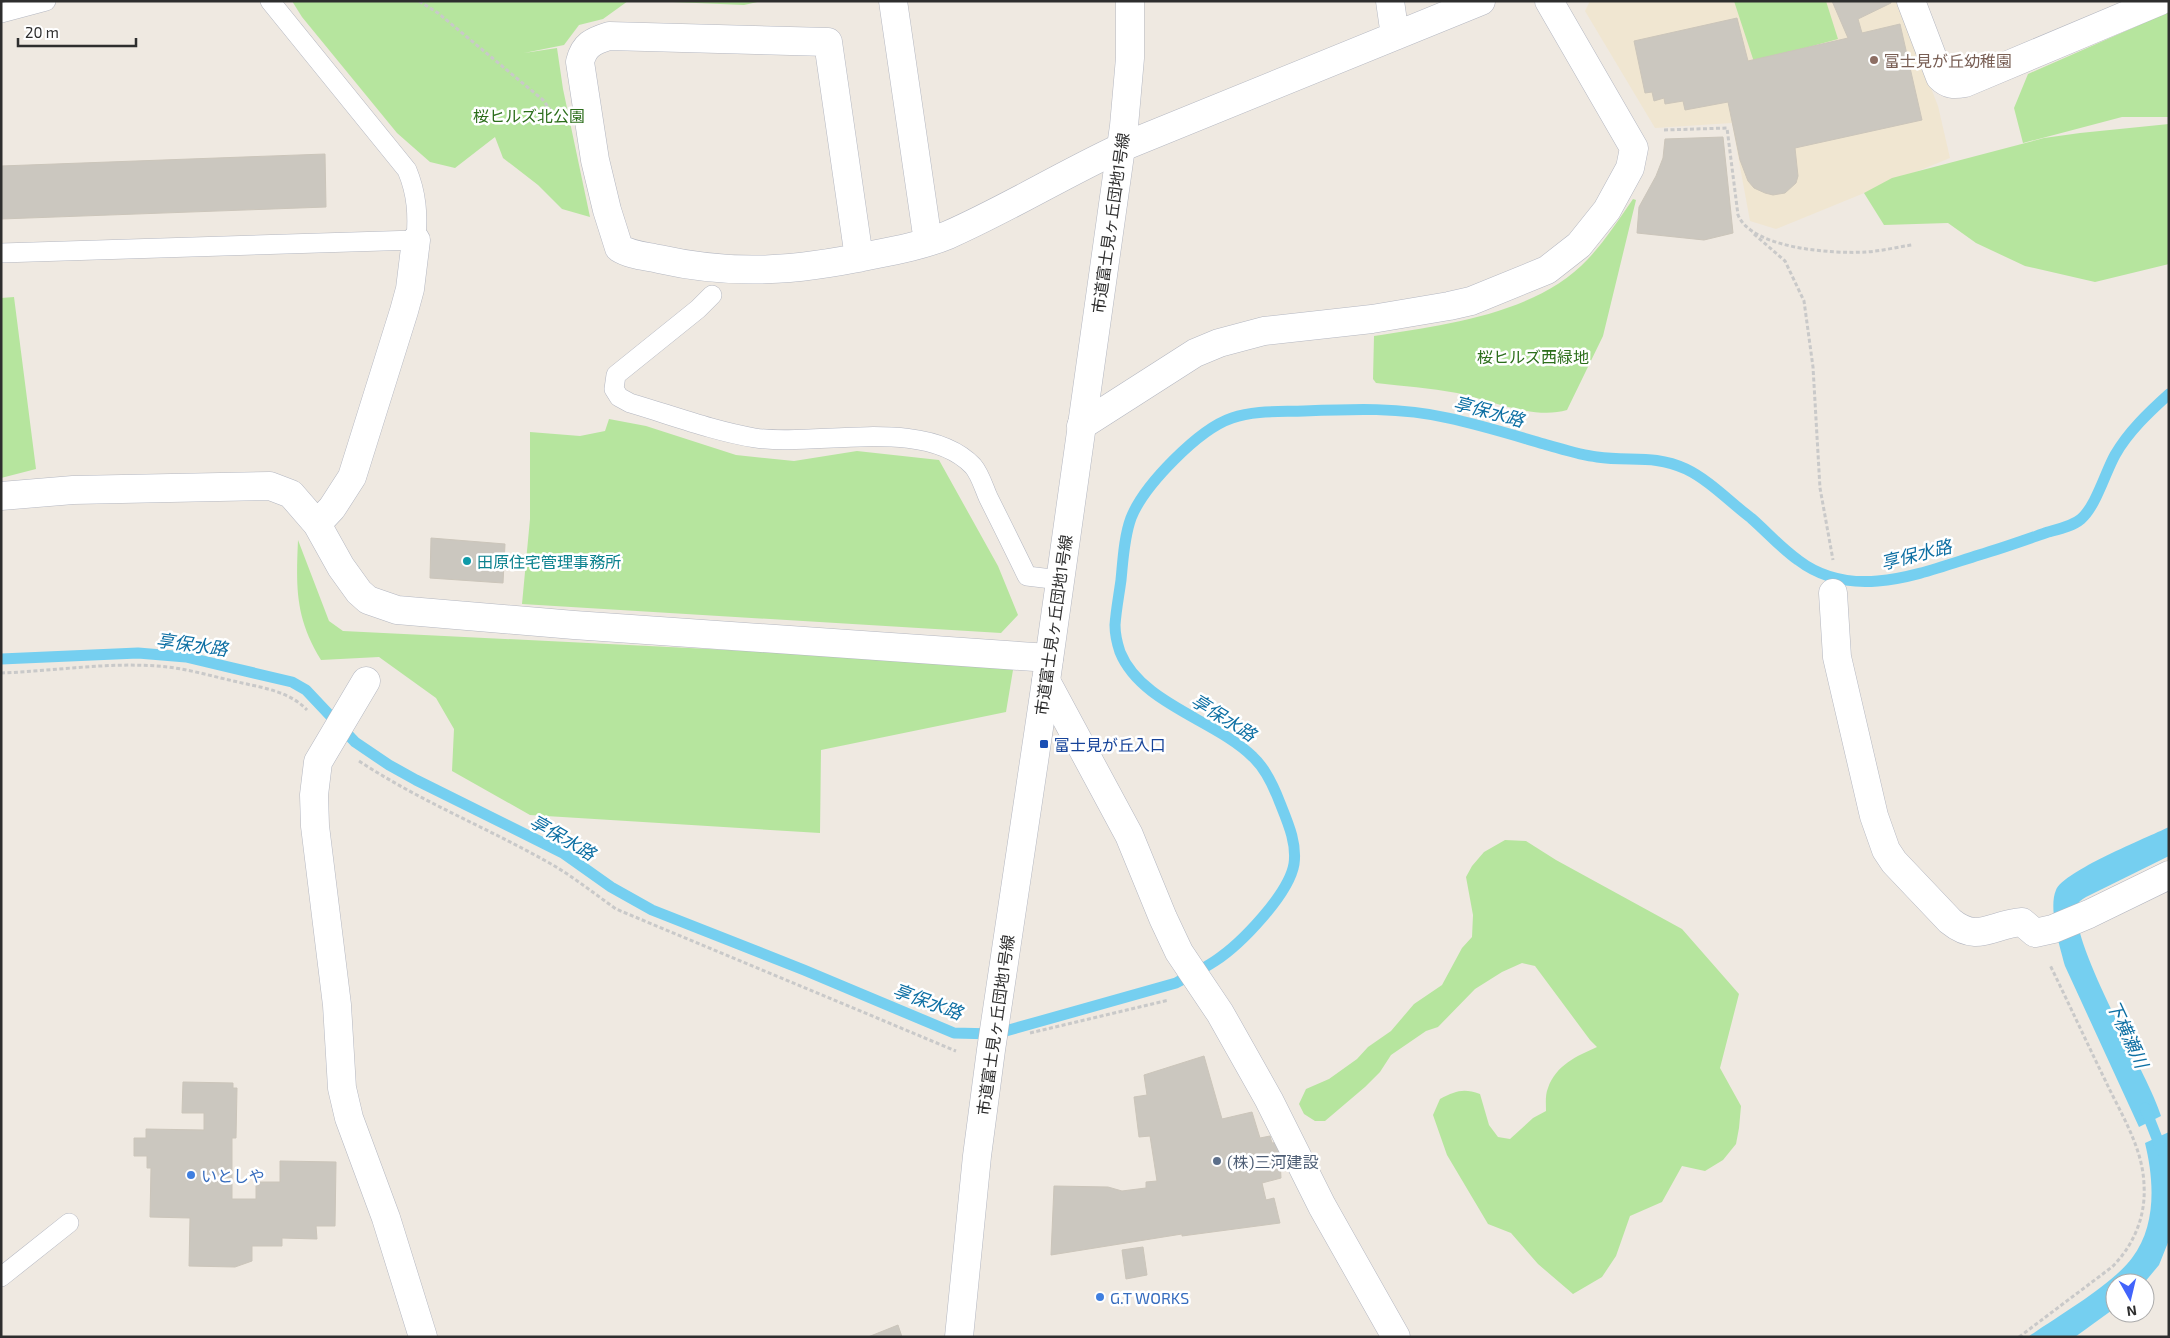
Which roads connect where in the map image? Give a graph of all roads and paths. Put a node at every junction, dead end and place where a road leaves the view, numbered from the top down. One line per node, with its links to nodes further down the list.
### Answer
1 (46, 1): 11 (lane)
2 (270, 1): 17 (lane)
3 (419, 1): 13 (path)
4 (893, 1): 18 (street)
5 (1130, 1): 15 (street, 市道富士見ヶ丘団地1号線)
6 (1390, 1): 12 (street)
7 (1481, 1): 12 (street)
8 (1549, 1): 23 (street)
9 (1911, 1): 10 (street)
10 (2160, 1)
11 (1, 13)
12 (1395, 36): 15 (street)
13 (556, 116)
14 (1663, 130): 16 (path)
15 (1120, 148): 18 (street); 23 (street, 市道富士見ヶ丘団地1号線)
16 (1750, 230): 19 (path); 27 (path)
17 (416, 240): 20 (lane); 25 (street)
18 (928, 242): 21 (street)
19 (1912, 245)
20 (1, 253)
21 (859, 258): 21 (street)
22 (712, 295): 26 (lane)
23 (1081, 426): 26 (street, 市道富士見ヶ丘団地1号線)
24 (1, 496): 25 (street)
25 (317, 524): 28 (street)
26 (1060, 580): 28 (street, 市道富士見ヶ丘団地1号線)
27 (1833, 592): 33 (street)
28 (1047, 670): 40 (street, 市道富士見ヶ丘団地1号線); 41 (street)
29 (1, 674): 31 (path)
30 (366, 681): 31 (street)
31 (329, 742): 36 (path); 39 (street)
32 (2169, 875): 33 (street)
33 (2044, 931): 42 (path)
34 (1175, 999): 35 (path)
35 (1022, 1034)
36 (962, 1052)
37 (70, 1222): 38 (lane)
38 (1, 1277)
39 (423, 1337)
40 (959, 1337)
41 (1396, 1337)
42 (2018, 1337)

